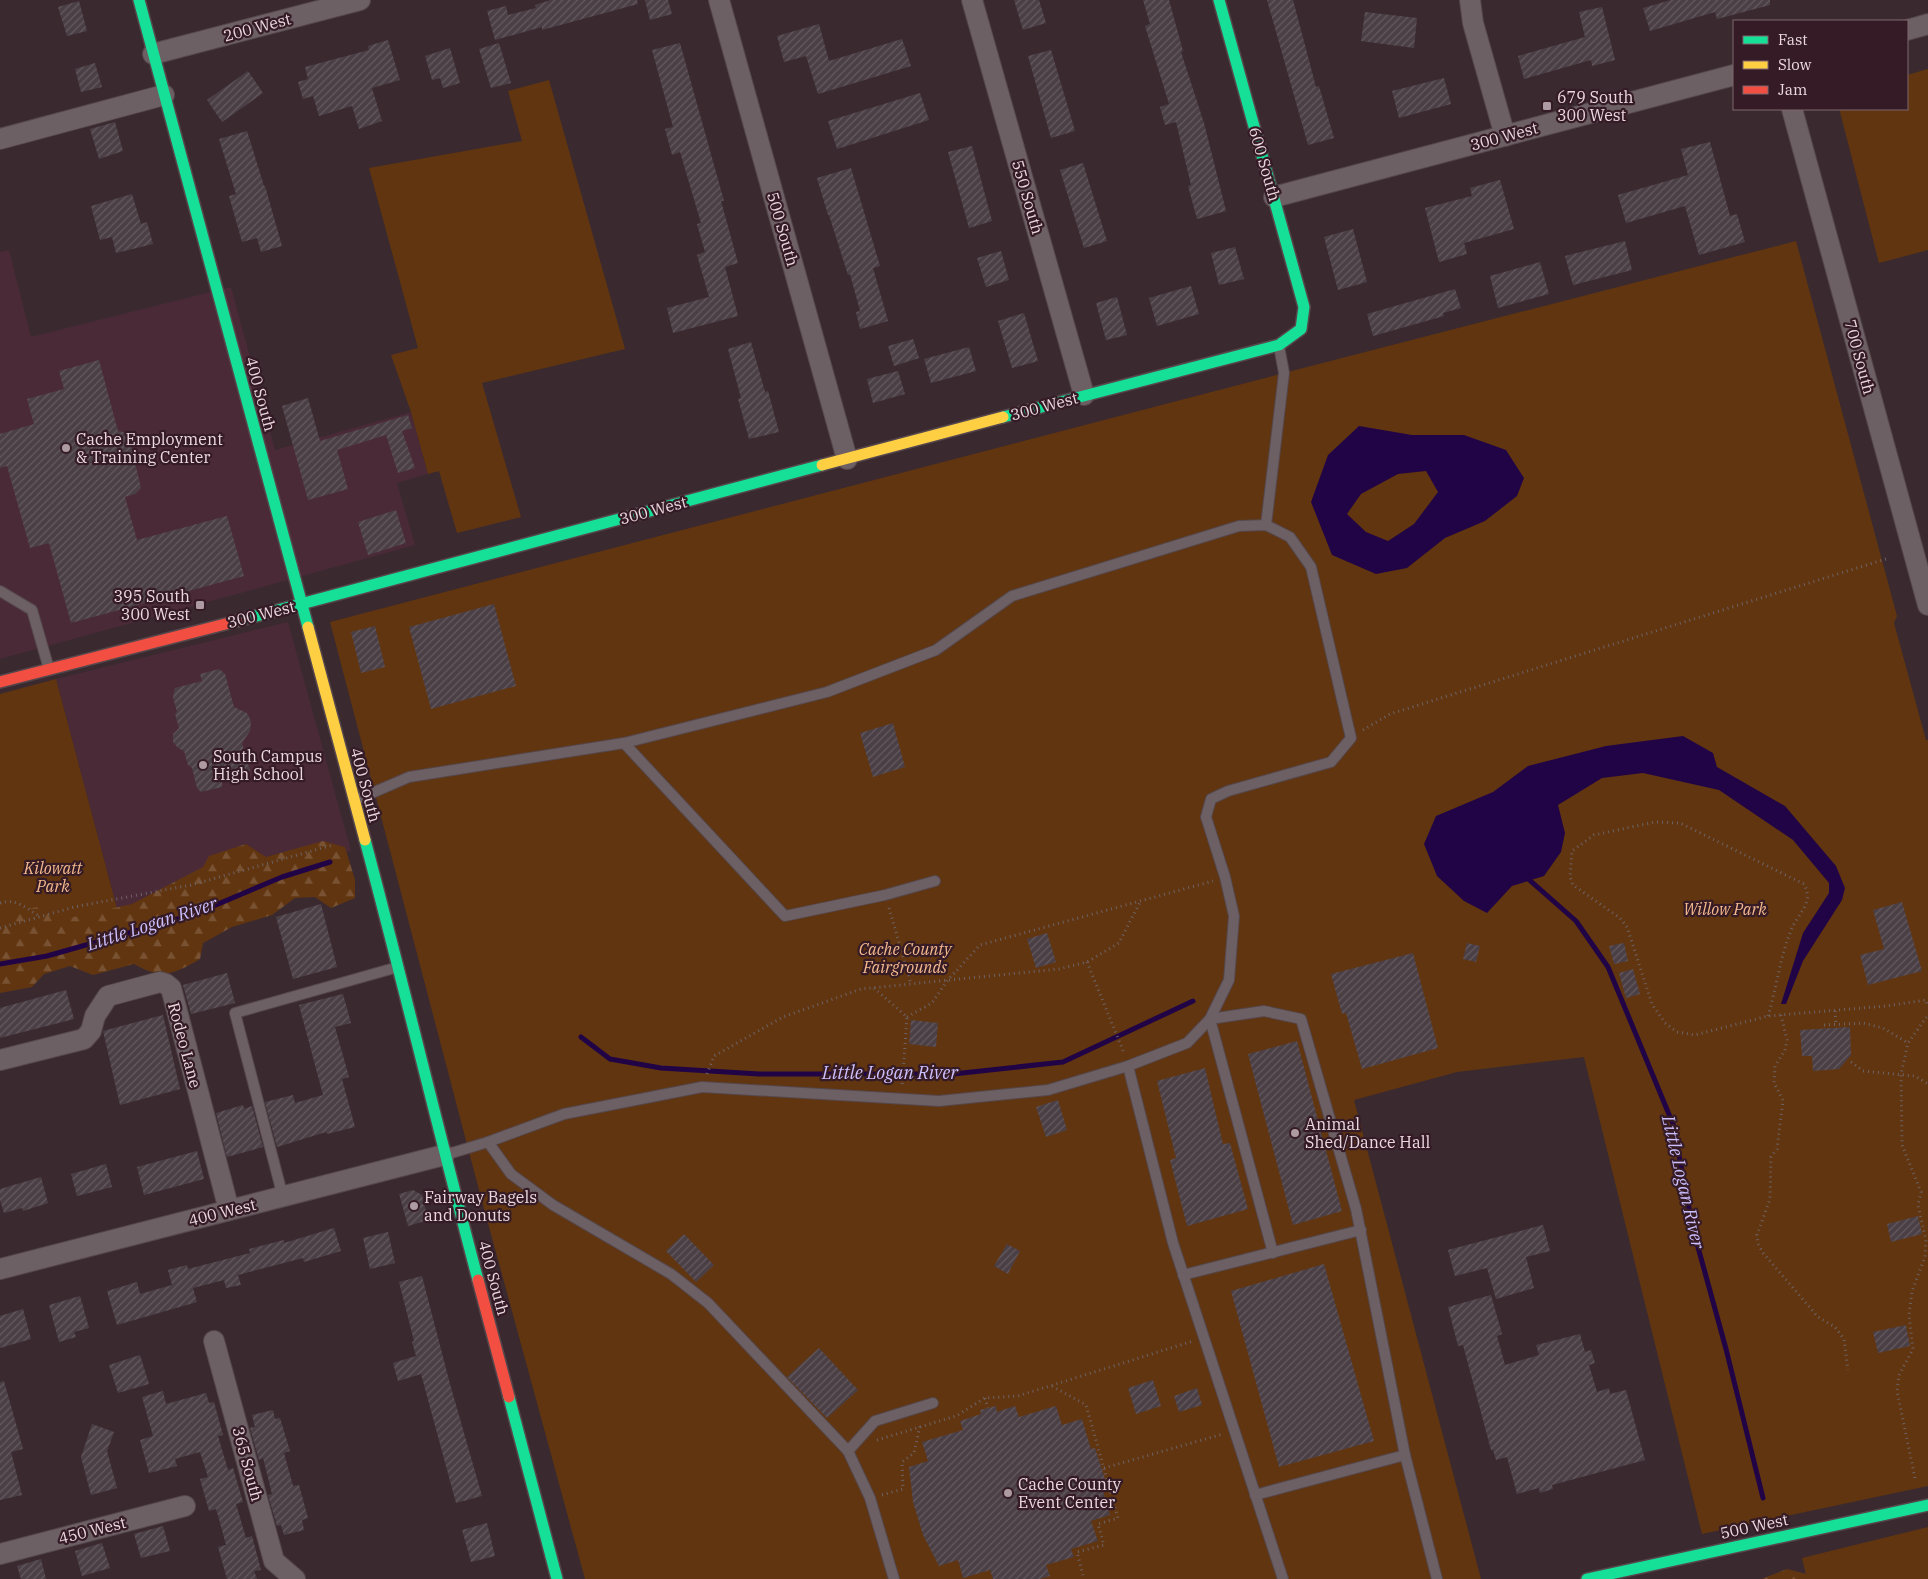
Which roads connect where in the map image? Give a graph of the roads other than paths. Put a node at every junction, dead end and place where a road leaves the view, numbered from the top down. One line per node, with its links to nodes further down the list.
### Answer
1 (139, 0): 9 (street, 400 South)
2 (360, 0): 9 (street, 200 West)
3 (719, 0): 19 (street, 500 South)
4 (972, 0): 18 (street, 550 South)
5 (1219, 0): 15 (street, 600 South)
6 (1470, 0): 13 (street)
7 (1928, 24): 8 (street)
8 (1908, 30)
9 (153, 54): 11 (street, 400 South)
10 (1733, 76): 13 (street, 300 West)
11 (164, 95): 14 (street); 22 (street, 400 South)
12 (1792, 110): 23 (street, 700 South)
13 (1505, 136): 15 (street, 300 West)
14 (0, 139)
15 (1274, 197): 16 (street, 600 South)
16 (1301, 330): 17 (street, 300 West)
17 (1279, 345): 18 (street, 300 West); 20 (lane)
18 (1084, 395): 19 (street, 300 West)
19 (847, 459): 22 (street, 300 West)
20 (1266, 525): 26 (lane); 30 (lane)
21 (0, 591): 24 (lane)
22 (301, 604): 24 (street, 300 West); 27 (street, 400 South)
23 (1928, 605)
24 (50, 670): 25 (street, 300 West)
25 (0, 682)
26 (624, 743): 27 (lane); 28 (lane)
27 (353, 801): 29 (street, 400 South)
28 (935, 881)
29 (398, 967): 34 (street, 400 South); 35 (lane)
30 (1210, 1019): 32 (lane); 37 (lane); 38 (lane)
31 (0, 1060): 36 (street, Rodeo Lane)
32 (1128, 1066): 33 (lane); 40 (lane)
33 (488, 1142): 34 (lane); 43 (lane)
34 (444, 1155): 35 (street, 400 West); 51 (street, 400 South)
35 (283, 1197): 36 (street, 400 West)
36 (229, 1210): 39 (street, 400 West)
37 (1361, 1230): 38 (lane); 44 (lane)
38 (1273, 1252): 40 (lane)
39 (0, 1269)
40 (1183, 1275): 45 (lane)
41 (214, 1341): 50 (street, 365 South)
42 (934, 1403): 43 (lane)
43 (848, 1451): 52 (lane)
44 (1405, 1455): 45 (lane); 54 (lane)
45 (1255, 1496): 53 (lane)
46 (1928, 1505): 49 (street, 500 West)
47 (185, 1506): 48 (street, 450 West)
48 (0, 1554)
49 (1614, 1576): 55 (street, 500 West)
50 (295, 1579)
51 (557, 1579)
52 (894, 1579)
53 (1283, 1579)
54 (1437, 1579)
55 (1588, 1579)

